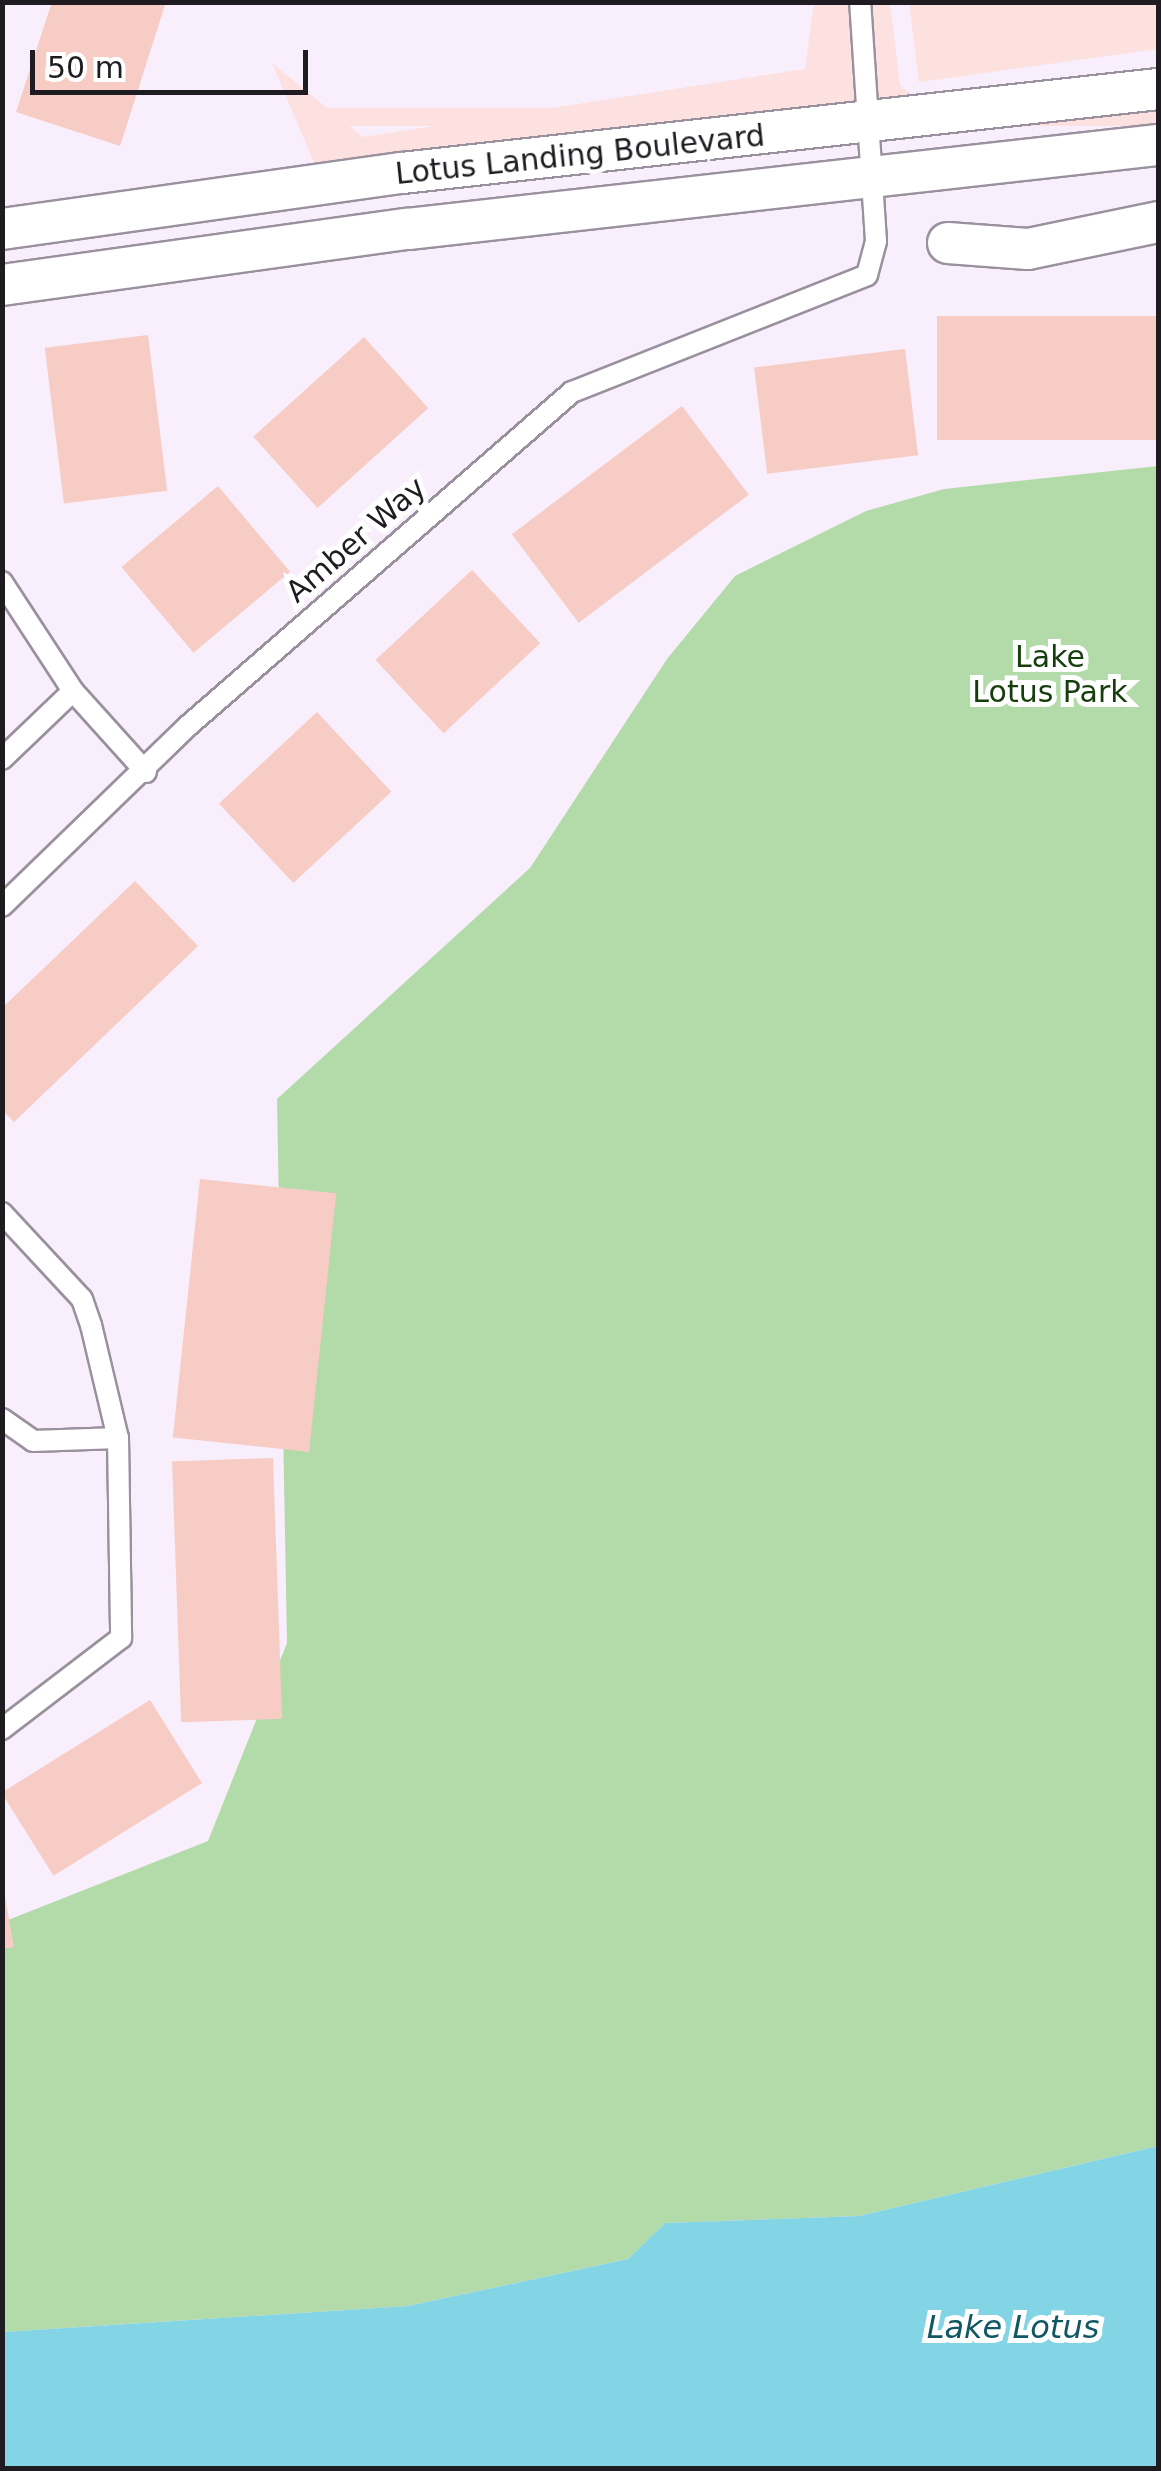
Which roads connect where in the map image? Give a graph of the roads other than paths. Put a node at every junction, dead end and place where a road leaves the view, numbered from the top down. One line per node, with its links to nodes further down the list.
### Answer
1 (859, 3): 3 (lane)
2 (1158, 88): 3 (street, Lotus Landing Boulevard)
3 (863, 124): 5 (lane); 7 (street, Lotus Landing Boulevard)
4 (1158, 145): 5 (street, Lotus Landing Boulevard)
5 (872, 180): 9 (street, Lotus Landing Boulevard); 13 (lane, Amber Way)
6 (1158, 222): 8 (street)
7 (2, 228)
8 (948, 243)
9 (2, 285)
10 (2, 582): 11 (lane)
11 (73, 691): 12 (lane); 13 (lane)
12 (3, 757)
13 (146, 772): 14 (lane, Amber Way)
14 (2, 906)
15 (2, 1213): 17 (lane)
16 (2, 1418): 17 (lane)
17 (118, 1438): 18 (lane)
18 (2, 1730)

